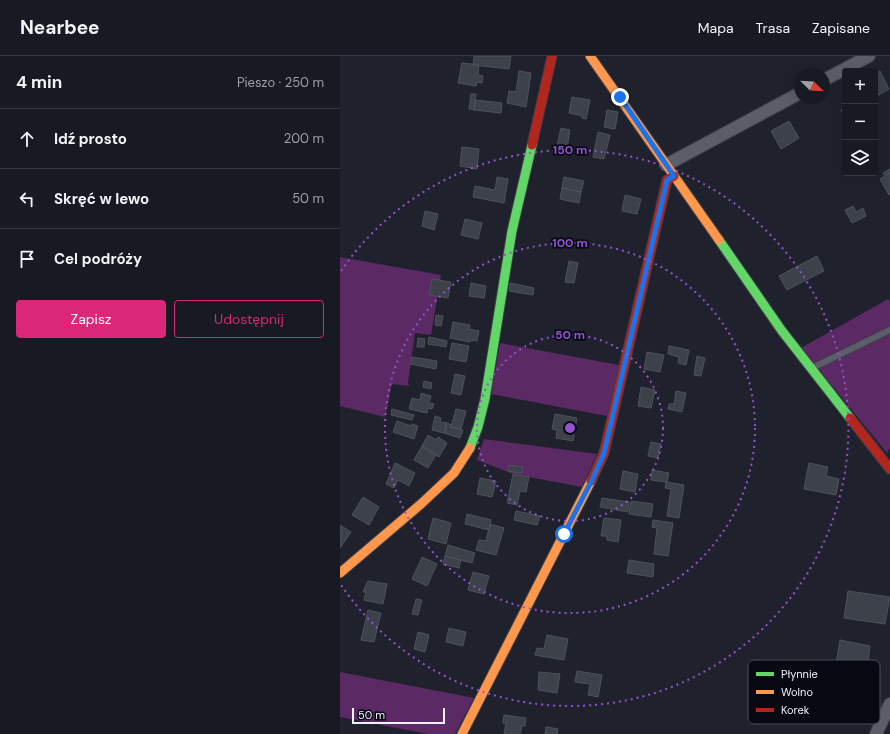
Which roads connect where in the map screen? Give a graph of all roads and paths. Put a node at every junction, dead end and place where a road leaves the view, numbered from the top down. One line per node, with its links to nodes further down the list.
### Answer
1 (552, 56): 11 (street)
2 (590, 56): 6 (street)
3 (869, 56): 4 (street)
4 (830, 77)
5 (794, 96): 6 (street)
6 (666, 164): 7 (street)
7 (674, 176): 9 (street); 13 (street)
8 (890, 330): 9 (lane)
9 (811, 368): 10 (street)
10 (890, 469)
11 (340, 573)
12 (890, 704): 14 (street)
13 (462, 734)
14 (876, 734)

